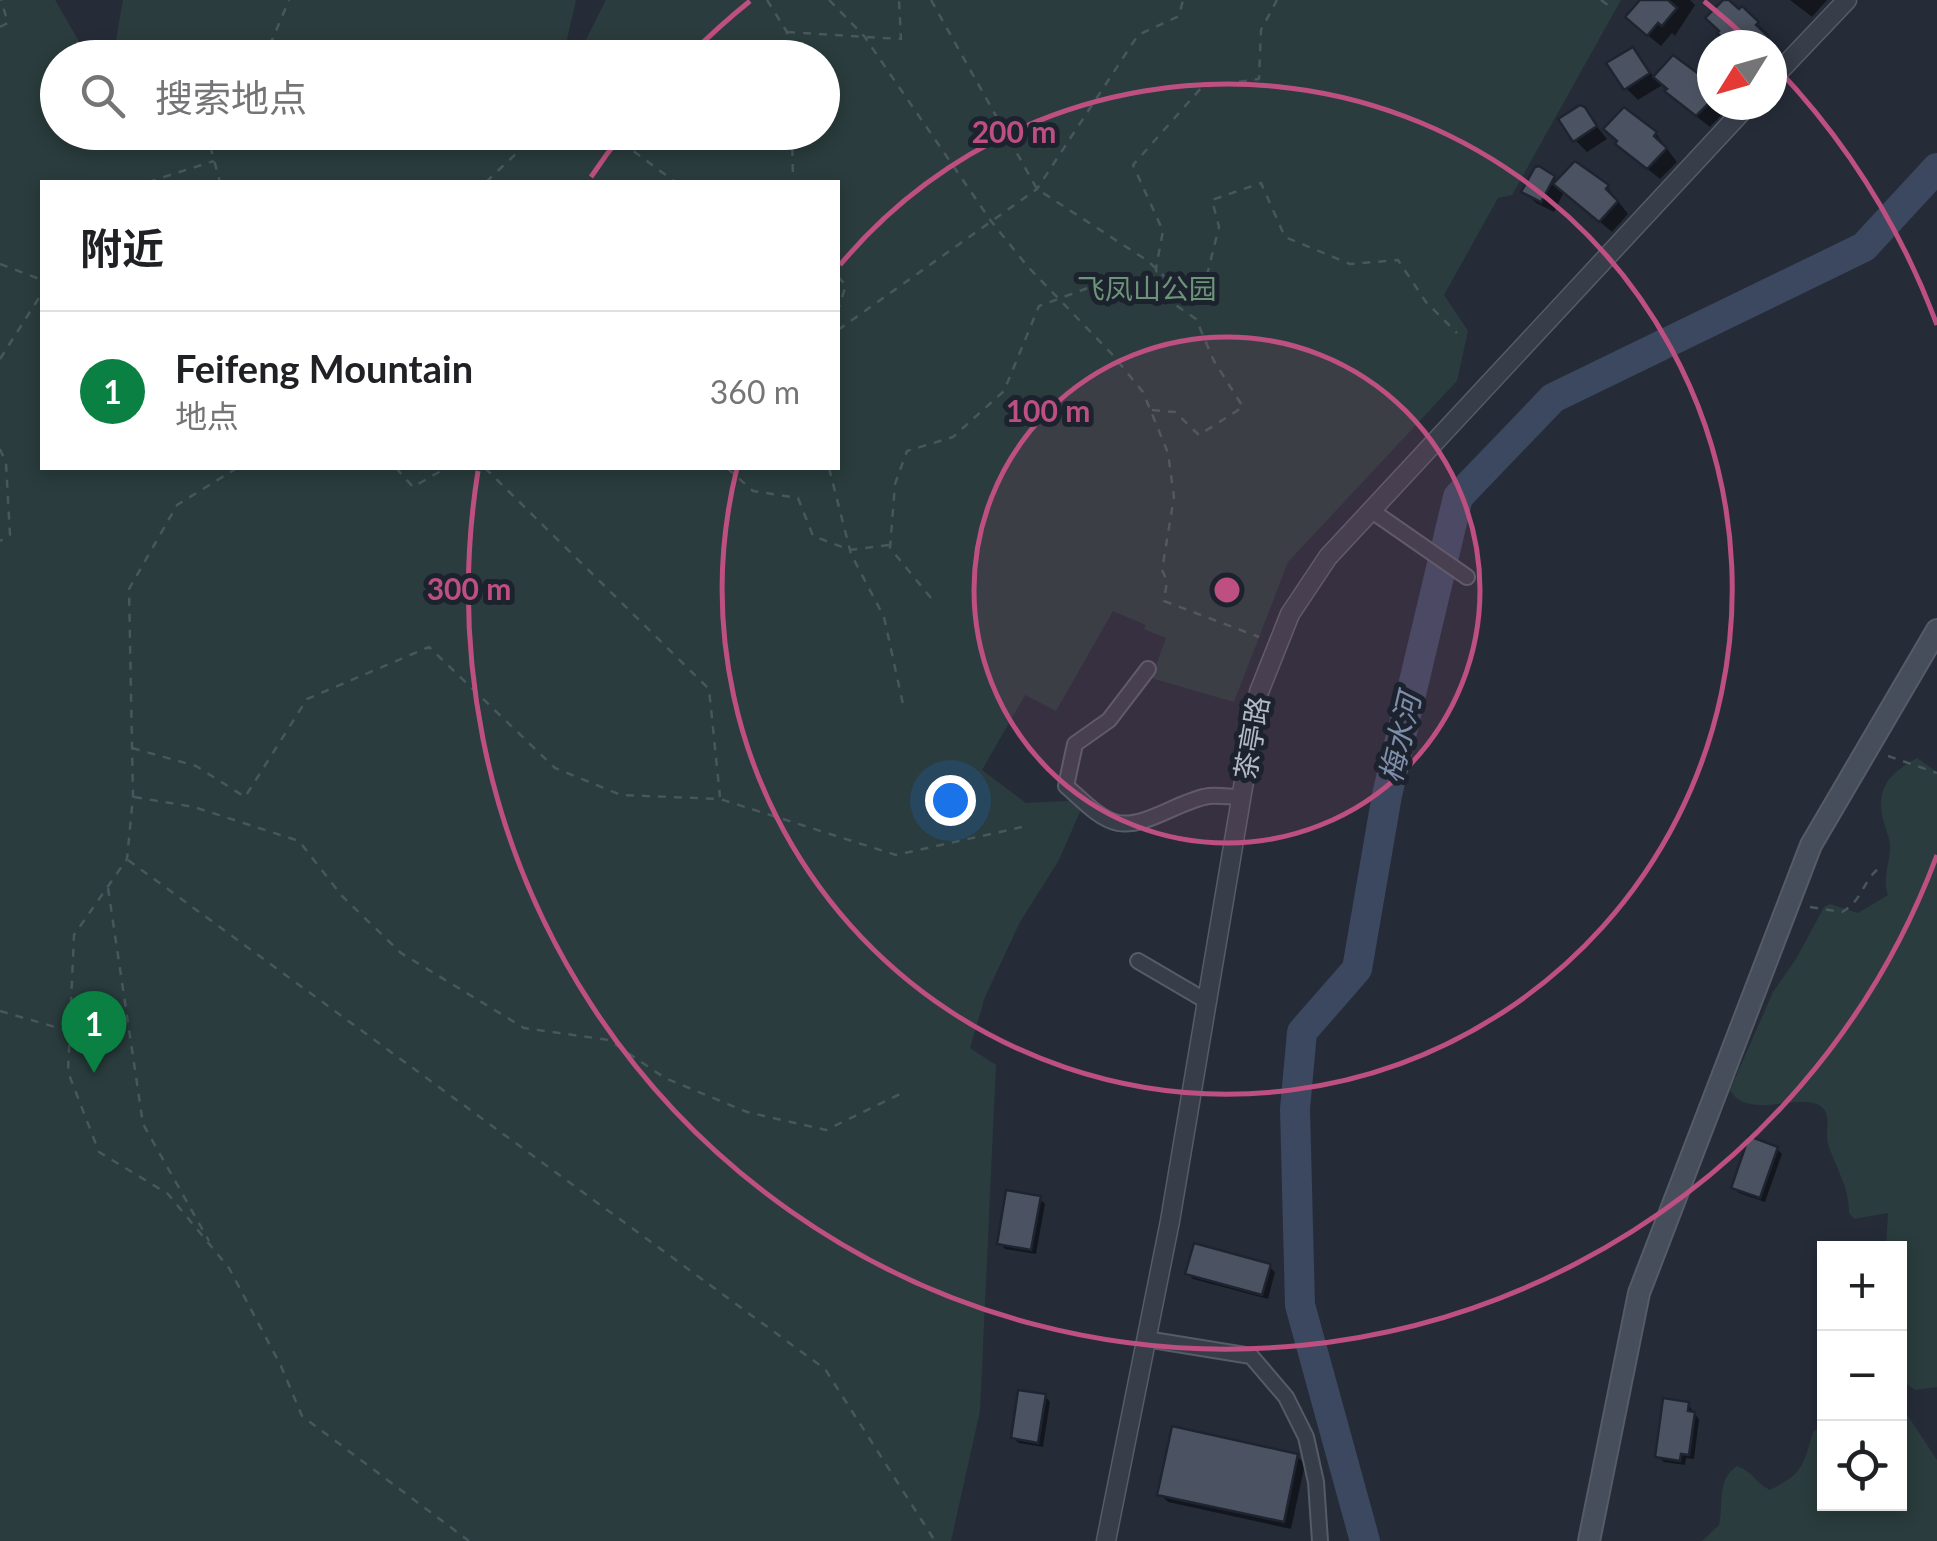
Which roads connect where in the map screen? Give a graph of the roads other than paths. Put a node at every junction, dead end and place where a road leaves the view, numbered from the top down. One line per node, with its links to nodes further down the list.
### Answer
1 (1847, 0): 2 (street)
2 (1787, 63)
3 (1734, 120): 4 (street, 茶亭路)
4 (1372, 510): 5 (street); 8 (street, 茶亭路)
5 (1467, 577)
6 (1937, 630): 14 (main road)
7 (1148, 670): 8 (street)
8 (1242, 797): 10 (street, 茶亭路)
9 (1138, 960): 10 (street)
10 (1208, 1002): 11 (street, 茶亭路)
11 (1146, 1339): 12 (street, 茶亭路); 13 (street)
12 (1106, 1541)
13 (1320, 1541)
14 (1589, 1541)

